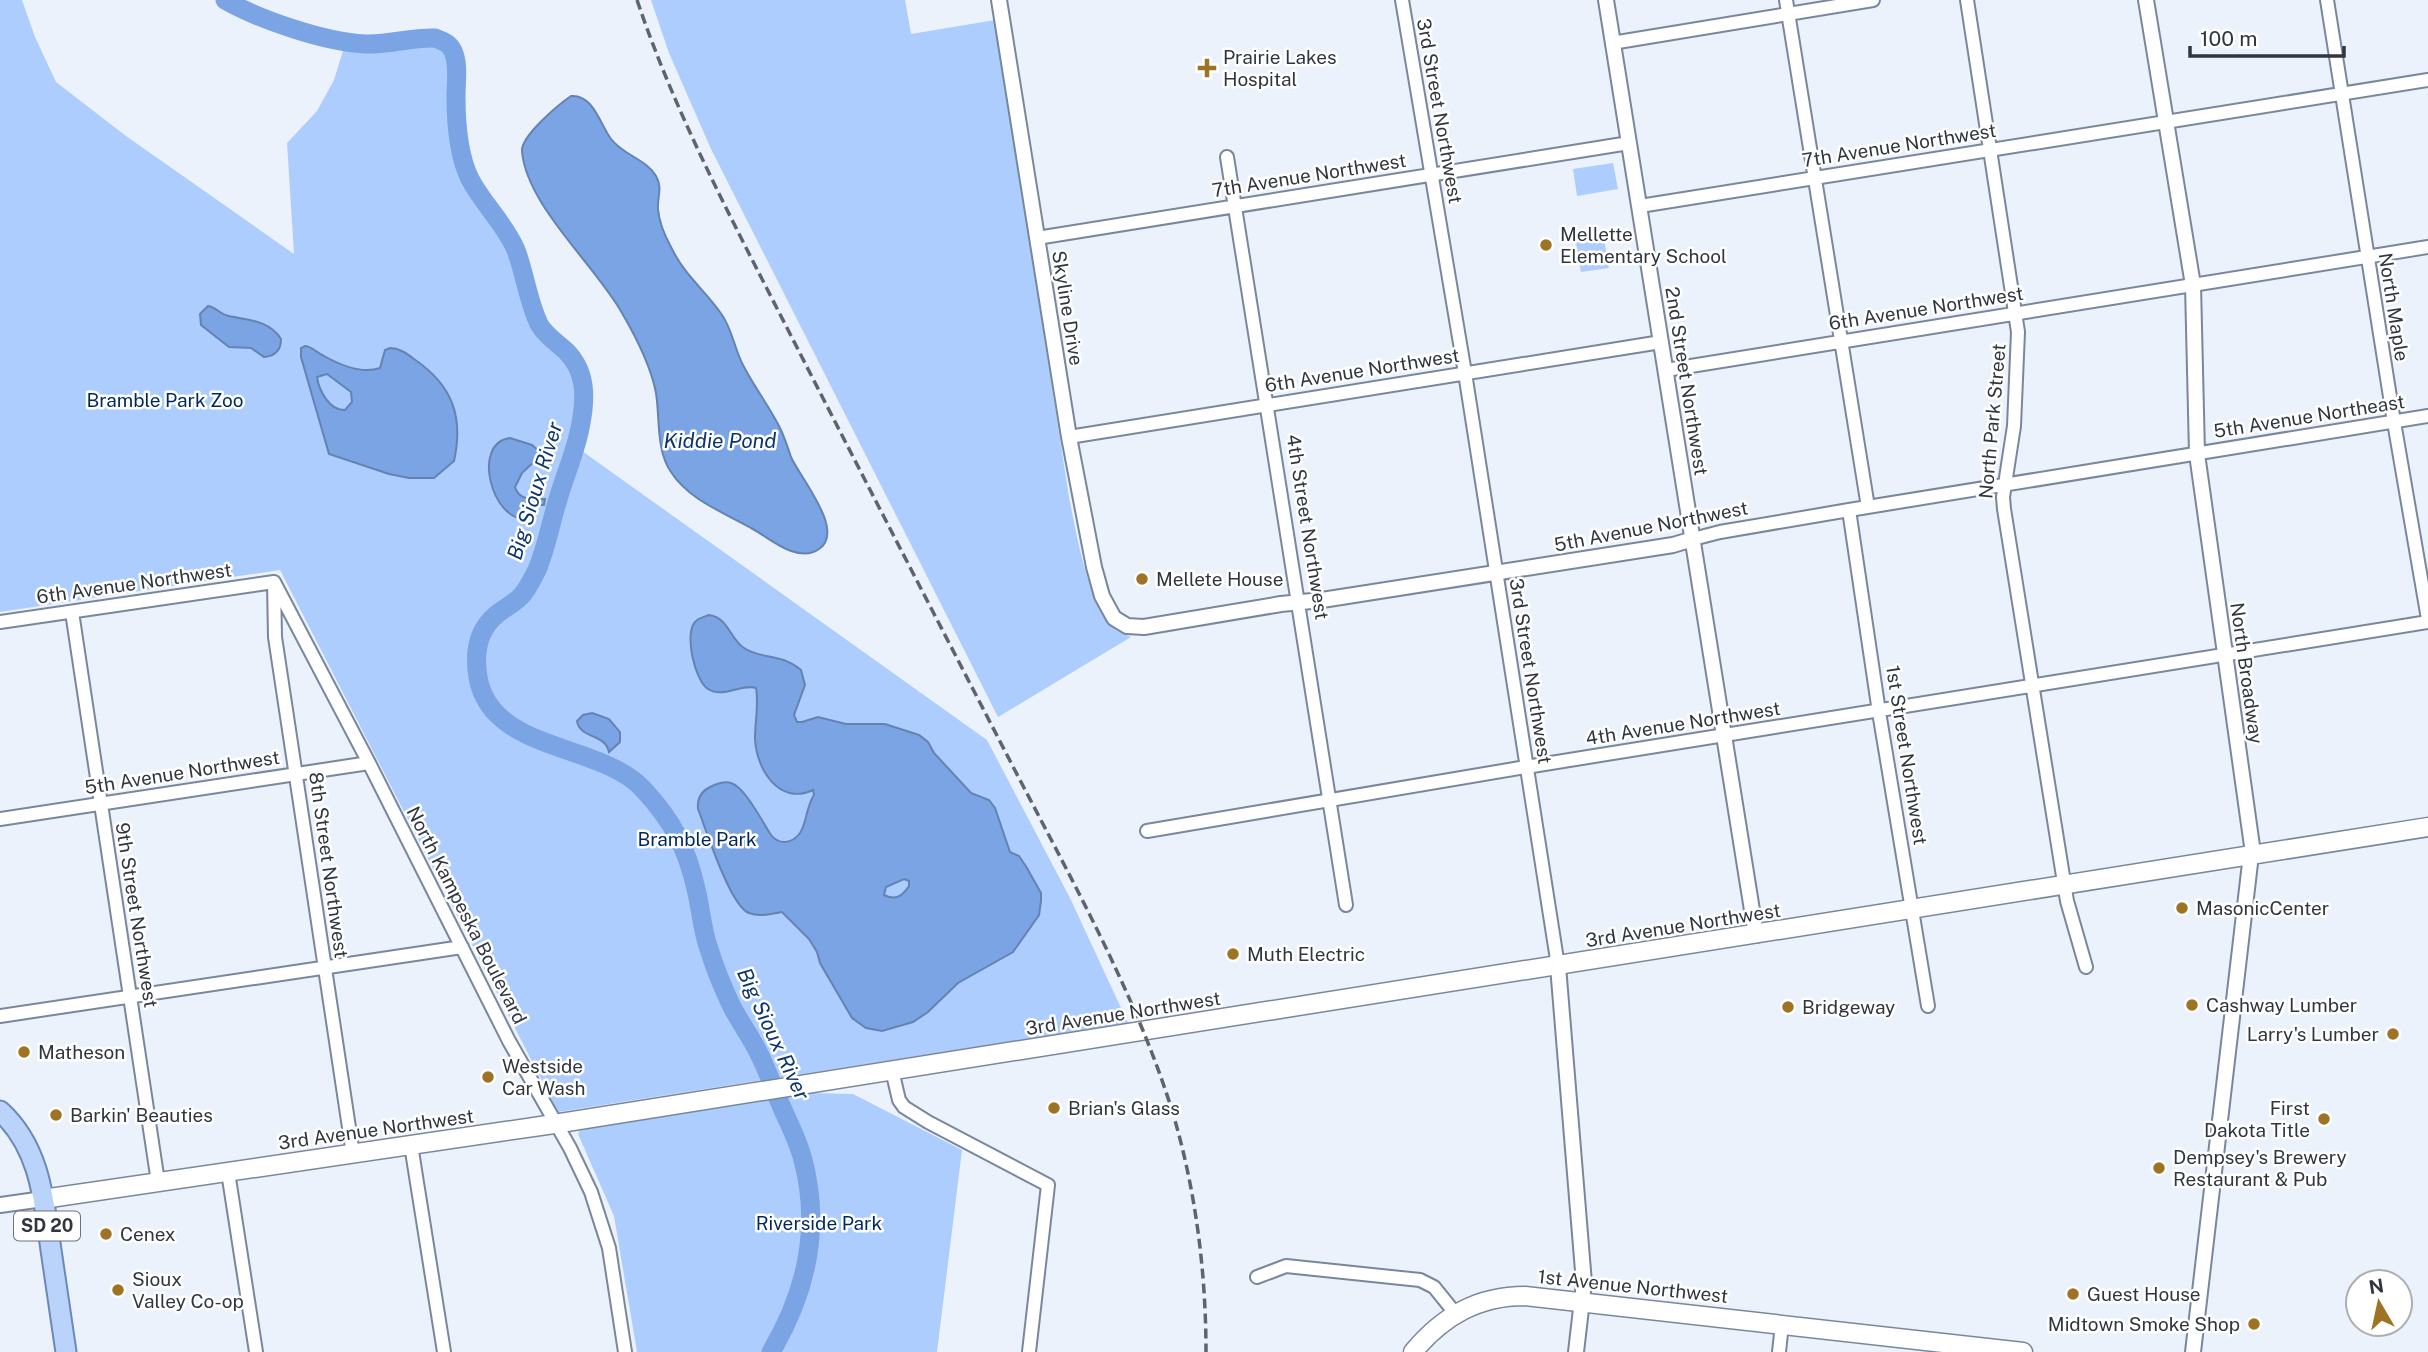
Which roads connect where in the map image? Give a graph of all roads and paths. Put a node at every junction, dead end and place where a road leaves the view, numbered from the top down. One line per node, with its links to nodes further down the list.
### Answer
1 (999, 0): 21 (street, Skyline Drive)
2 (1402, 0): 17 (street, 3rd Street Northwest)
3 (1605, 0): 10 (street, 2nd Street Northwest)
4 (1786, 0): 9 (street)
5 (1873, 0): 9 (street)
6 (1967, 0): 15 (street, North Park Street)
7 (2146, 0): 13 (street, North Broadway)
8 (2327, 0): 12 (street, North Maple)
9 (1788, 14): 10 (street); 18 (street)
10 (1612, 43): 14 (street, 2nd Street Northwest)
11 (2428, 80): 12 (street, 7th Avenue Northwest)
12 (2342, 93): 13 (street, 7th Avenue Northwest); 23 (street, North Maple)
13 (2165, 121): 15 (street, 7th Avenue Northwest); 24 (street, North Broadway)
14 (1629, 143): 17 (street, 7th Avenue Northwest); 19 (street, 2nd Street Northwest)
15 (1992, 149): 18 (street, 7th Avenue Northwest); 25 (street, North Park Street)
16 (1227, 157): 20 (street, 4th Street Northwest)
17 (1432, 174): 20 (street, 7th Avenue Northwest); 29 (street, 3rd Street Northwest)
18 (1816, 178): 19 (street, 7th Avenue Northwest); 26 (street)
19 (1640, 206): 27 (street, 2nd Street Northwest)
20 (1235, 207): 21 (street, 7th Avenue Northwest); 30 (street, 4th Street Northwest)
21 (1037, 238): 33 (street, Skyline Drive)
22 (2428, 247): 23 (street, 6th Avenue Northwest)
23 (2367, 257): 24 (street, 6th Avenue Northwest); 32 (street, North Maple)
24 (2193, 285): 25 (street, 6th Avenue Northwest); 34 (street, North Broadway)
25 (2016, 314): 26 (street, 6th Avenue Northwest); 35 (street, North Park Street)
26 (1841, 341): 28 (street, 6th Avenue Northwest); 36 (street)
27 (1661, 342): 28 (street, 2nd Street Northwest); 29 (street, 6th Avenue Northwest)
28 (1666, 370): 38 (street, 2nd Street Northwest)
29 (1465, 373): 30 (street, 6th Avenue Northwest); 39 (street, 3rd Street Northwest)
30 (1266, 405): 33 (street, 6th Avenue Northwest); 41 (street, 4th Street Northwest)
31 (2428, 416): 32 (street, 5th Avenue Northeast)
32 (2393, 422): 34 (street, 5th Avenue Northeast); 44 (street, North Maple)
33 (1069, 437): 43 (street, Skyline Drive)
34 (2197, 454): 35 (street, 5th Avenue Northwest); 46 (street, North Broadway)
35 (2005, 486): 36 (street, 5th Avenue Northwest); 47 (street, North Park Street)
36 (1868, 507): 37 (street, 5th Avenue Northwest)
37 (1849, 510): 38 (street, 5th Avenue Northwest); 48 (street, 1st Street Northwest)
38 (1693, 539): 39 (street, 5th Avenue Northwest); 49 (street, 2nd Street Northwest)
39 (1496, 573): 41 (street, 5th Avenue Northwest); 51 (street, 3rd Street Northwest)
40 (274, 582): 42 (street, 6th Avenue Northwest); 50 (street, North Kampeska Boulevard); 52 (street, 8th Street Northwest)
41 (1299, 602): 43 (street, 5th Avenue Northwest); 53 (street, 4th Street Northwest)
42 (72, 612): 45 (street, 6th Avenue Northwest); 54 (street, 9th Street Northwest)
43 (1114, 618)
44 (2428, 620): 46 (street, 4th Avenue Northwest)
45 (0, 622)
46 (2225, 654): 47 (street, 4th Avenue Northwest); 58 (street, North Broadway)
47 (2033, 686): 48 (street, 4th Avenue Northwest); 59 (street, North Park Street)
48 (1879, 712): 49 (street, 4th Avenue Northwest); 61 (street, 1st Street Northwest)
49 (1725, 737): 51 (street, 4th Avenue Northwest); 62 (street, 2nd Street Northwest)
50 (369, 763): 52 (street, 5th Avenue Northwest); 63 (street, North Kampeska Boulevard)
51 (1526, 767): 53 (street, 4th Avenue Northwest); 64 (street, 3rd Street Northwest)
52 (296, 774): 54 (street, 5th Avenue Northwest); 66 (street, 8th Street Northwest)
53 (1330, 800): 57 (street, 4th Avenue Northwest); 60 (street, 4th Street Northwest)
54 (101, 804): 55 (street, 5th Avenue Northwest); 67 (street, 9th Street Northwest)
55 (0, 819)
56 (2428, 827): 58 (main road, 3rd Avenue Northwest)
57 (1147, 831)
58 (2252, 856): 59 (main road, 3rd Avenue Northwest); 93 (street, North Broadway)
59 (2065, 885): 61 (main road, 3rd Avenue Northwest); 65 (street, North Park Street)
60 (1346, 905)
61 (1913, 910): 62 (main road, 3rd Avenue Northwest); 68 (street, 1st Street Northwest)
62 (1756, 935): 64 (main road, 3rd Avenue Northwest)
63 (462, 947): 66 (street); 72 (street, North Kampeska Boulevard)
64 (1558, 966): 70 (main road, 3rd Avenue Northwest); 80 (street, 3rd Street Northwest)
65 (2086, 967)
66 (325, 968): 67 (street); 74 (street, 8th Street Northwest)
67 (130, 997): 69 (street); 76 (street, 9th Street Northwest)
68 (1928, 1006)
69 (0, 1016)
70 (892, 1070): 72 (main road, 3rd Avenue Northwest); 88 (street)
71 (0, 1111): 77 (main road, SD 20)
72 (554, 1124): 73 (main road, 3rd Avenue Northwest); 87 (street, North Kampeska Boulevard)
73 (411, 1145): 74 (main road, 3rd Avenue Northwest); 86 (street)
74 (353, 1154): 75 (main road, 3rd Avenue Northwest)
75 (228, 1172): 76 (main road, 3rd Avenue Northwest); 85 (street)
76 (158, 1182): 77 (main road, 3rd Avenue Northwest)
77 (43, 1199): 78 (street, 3rd Avenue Northwest); 84 (main road, SD 20)
78 (0, 1205)
79 (1257, 1277): 81 (street)
80 (1583, 1301): 81 (main road, 1st Avenue Northwest); 82 (main road, 1st Avenue Northwest); 90 (street, 3rd Street Northwest)
81 (1455, 1313): 89 (main road)
82 (1782, 1324): 83 (main road, 1st Avenue Northwest); 91 (street)
83 (1983, 1350): 92 (main road, 1st Avenue Northwest)
84 (66, 1352)
85 (256, 1352)
86 (444, 1352)
87 (625, 1352)
88 (1029, 1352)
89 (1413, 1352)
90 (1576, 1352)
91 (1779, 1352)
92 (2023, 1352)
93 (2193, 1352)

